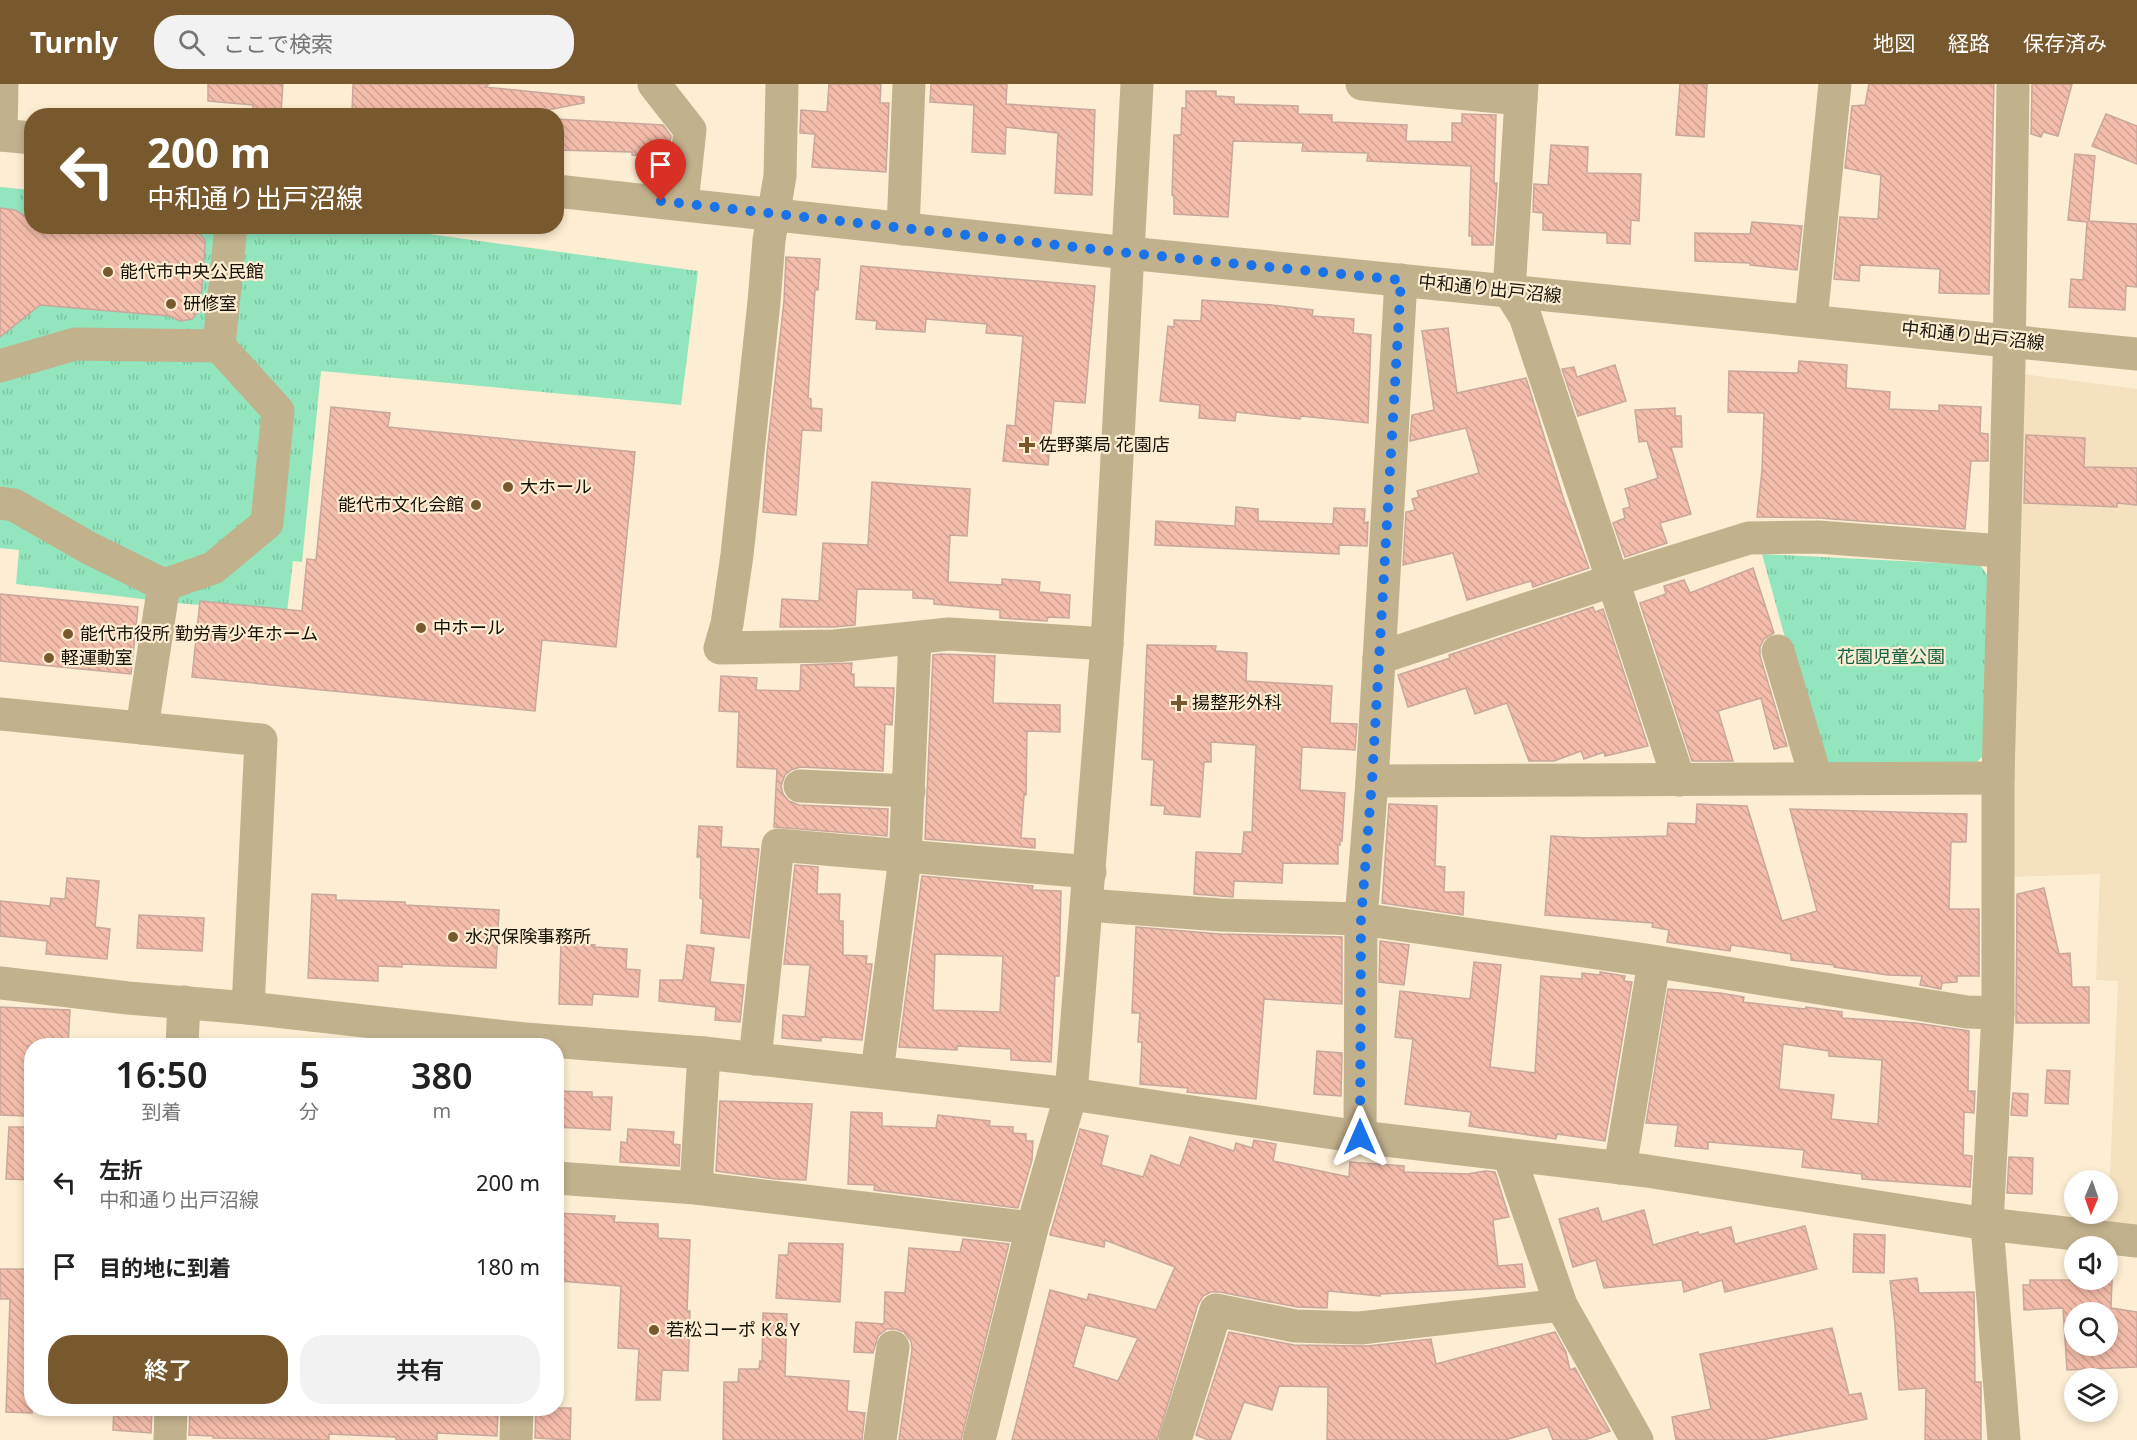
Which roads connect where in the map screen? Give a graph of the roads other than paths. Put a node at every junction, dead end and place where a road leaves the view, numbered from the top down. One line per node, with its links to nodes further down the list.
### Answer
1 (2, 84): 10 (street)
2 (654, 84): 13 (street)
3 (782, 84): 14 (street)
4 (909, 84): 15 (street)
5 (1137, 84): 17 (street)
6 (1835, 84): 20 (street)
7 (2013, 84): 21 (street)
8 (1383, 85): 9 (street)
9 (1521, 91): 19 (street)
10 (0, 135): 11 (street)
11 (24, 137)
12 (564, 191): 13 (street, 中和通り出戸沼線)
13 (682, 203): 14 (street, 中和通り出戸沼線)
14 (772, 215): 15 (street, 中和通り出戸沼線); 29 (street)
15 (903, 228): 17 (street, 中和通り出戸沼線)
16 (230, 234): 22 (street)
17 (1128, 253): 18 (street, 中和通り出戸沼線); 30 (street)
18 (1401, 280): 19 (street, 中和通り出戸沼線); 32 (street)
19 (1509, 291): 20 (street, 中和通り出戸沼線); 27 (street)
20 (1811, 320): 21 (street, 中和通り出戸沼線)
21 (2009, 339): 23 (street, 中和通り出戸沼線); 26 (street)
22 (219, 346): 24 (street); 28 (street)
23 (2137, 354)
24 (0, 366)
25 (0, 503): 28 (street)
26 (2002, 551): 27 (street); 36 (street)
27 (1614, 580): 32 (street); 37 (street)
28 (164, 585): 34 (street)
29 (915, 639): 30 (street); 40 (street)
30 (1107, 644): 42 (street)
31 (1778, 651): 35 (street)
32 (1379, 658): 38 (street)
33 (0, 714): 34 (street)
34 (142, 728): 48 (street)
35 (1816, 778): 36 (street); 37 (street)
36 (1998, 778): 49 (street)
37 (1679, 780): 38 (street)
38 (1372, 781): 44 (street)
39 (800, 786): 40 (street)
40 (909, 791): 41 (street)
41 (905, 858): 42 (street); 54 (street); 55 (street)
42 (1090, 872): 43 (street)
43 (1087, 905): 44 (street); 56 (street)
44 (1361, 919): 45 (street); 57 (street)
45 (1654, 962): 49 (street); 59 (street)
46 (0, 984): 47 (street)
47 (184, 1002): 48 (street); 50 (street)
48 (248, 1008): 51 (street)
49 (1998, 1013): 62 (street)
50 (182, 1038)
51 (492, 1038)
52 (564, 1044): 53 (street)
53 (704, 1053): 54 (street); 61 (street)
54 (756, 1059): 55 (street)
55 (877, 1072): 56 (street)
56 (1071, 1094): 57 (street); 63 (street)
57 (1360, 1137): 58 (street)
58 (1509, 1155): 59 (street); 65 (street)
59 (1620, 1168): 62 (street)
60 (564, 1179): 61 (street)
61 (696, 1188): 63 (street)
62 (1987, 1224): 64 (street); 75 (street)
63 (1032, 1228): 73 (street)
64 (2137, 1241)
65 (1561, 1305): 69 (street); 74 (street)
66 (893, 1347): 72 (street)
67 (171, 1416): 70 (street)
68 (517, 1416): 71 (street)
69 (1631, 1438)
70 (170, 1440)
71 (516, 1440)
72 (880, 1440)
73 (979, 1440)
74 (1175, 1440)
75 (2004, 1440)

